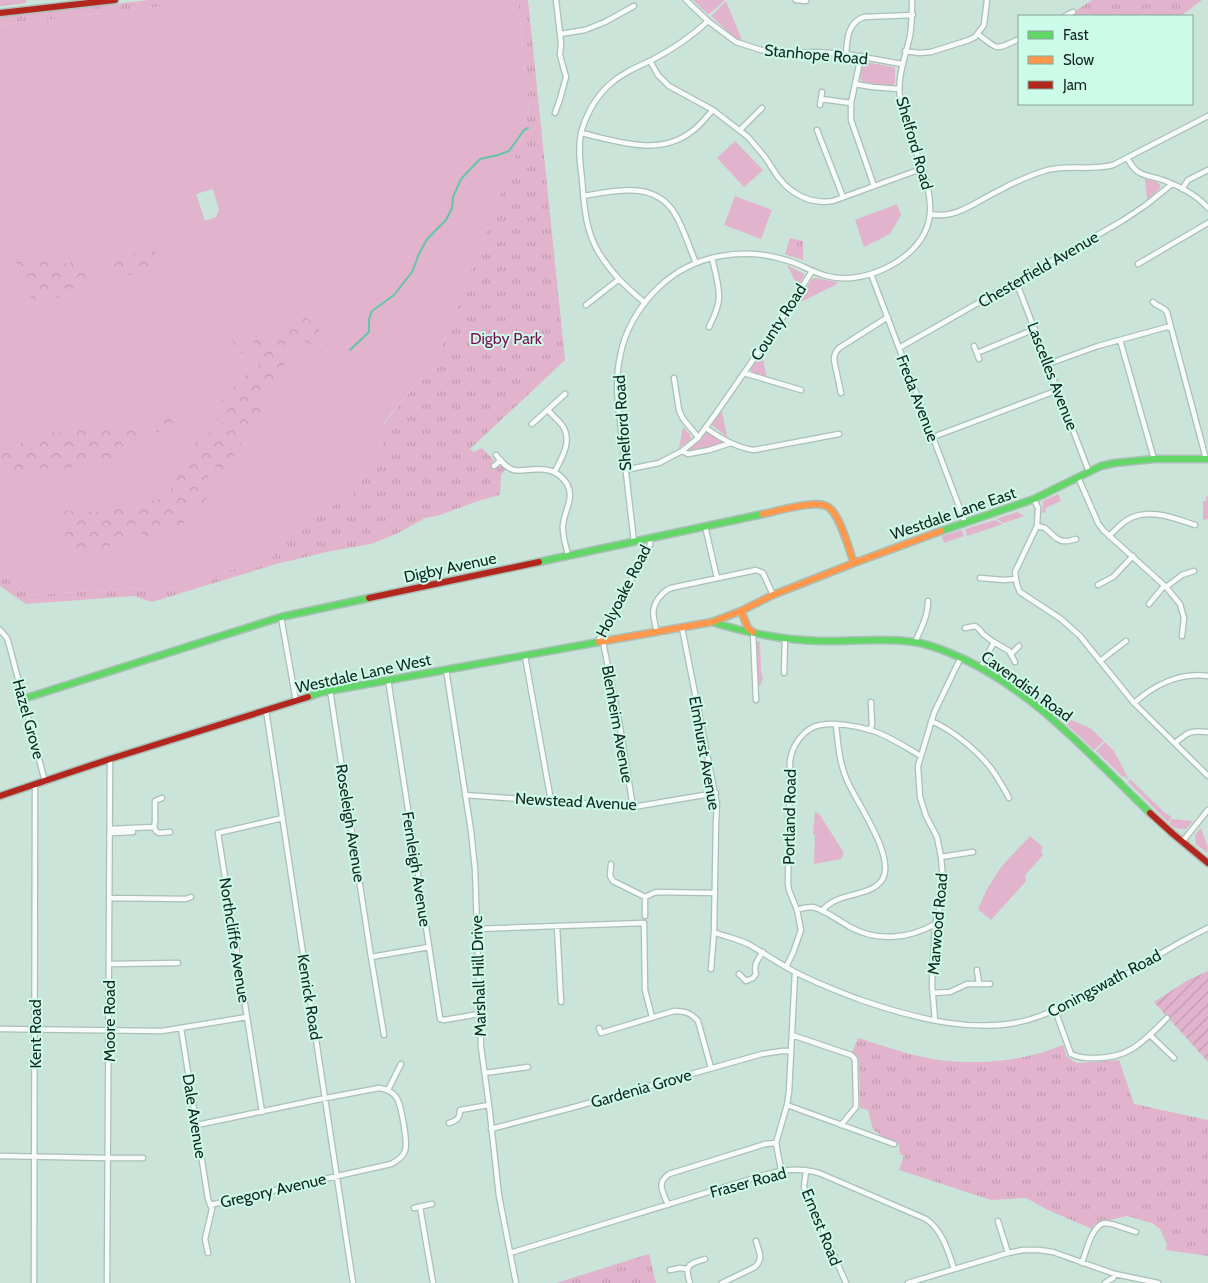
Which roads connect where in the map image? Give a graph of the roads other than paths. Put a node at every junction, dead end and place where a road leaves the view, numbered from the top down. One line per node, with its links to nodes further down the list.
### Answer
1 (115, 0): 10 (street)
2 (556, 0): 14 (street)
3 (686, 0): 13 (street, Stanhope Road)
4 (796, 0): 7 (street)
5 (912, 0): 11 (street, Shelford Road)
6 (986, 0): 15 (street)
7 (806, 1)
8 (634, 6): 14 (street)
9 (1073, 12): 12 (street)
10 (0, 13)
11 (912, 15): 17 (street, Shelford Road); 18 (street)
12 (1067, 15)
13 (708, 20): 18 (street, Stanhope Road); 20 (street)
14 (560, 34): 30 (street)
15 (978, 34): 16 (street); 17 (street)
16 (1018, 39)
17 (905, 51): 21 (street, Shelford Road)
18 (846, 54): 19 (street, Stanhope Road)
19 (861, 56): 21 (street, Stanhope Road); 22 (street)
20 (650, 61): 29 (street); 34 (street)
21 (902, 64): 23 (street, Shelford Road)
22 (855, 84): 23 (street); 26 (street)
23 (899, 89): 36 (street, Shelford Road)
24 (822, 92): 25 (street)
25 (821, 99): 26 (street); 27 (street)
26 (851, 102): 39 (street)
27 (820, 105)
28 (762, 108): 32 (street)
29 (713, 110): 32 (street); 34 (street)
30 (555, 113)
31 (1208, 116): 35 (street)
32 (740, 130): 42 (street)
33 (817, 130): 42 (street)
34 (581, 134): 41 (street)
35 (1127, 158): 38 (street); 44 (street)
36 (921, 169): 39 (street); 44 (street, Shelford Road)
37 (1208, 170): 40 (street)
38 (1172, 184): 40 (street); 52 (street, Chesterfield Avenue)
39 (874, 186): 42 (street)
40 (1182, 189): 43 (street)
41 (583, 196): 47 (street); 51 (street)
42 (843, 197)
43 (1208, 208)
44 (930, 214): 50 (street, Shelford Road)
45 (1208, 223): 48 (street)
46 (712, 258): 47 (street, Shelford Road); 49 (street, Shelford Road); 57 (street)
47 (696, 263): 53 (street, Shelford Road)
48 (1138, 264)
49 (812, 271): 50 (street, Shelford Road); 66 (street, County Road)
50 (871, 274): 56 (street, Freda Avenue)
51 (618, 280): 53 (street); 55 (street)
52 (1016, 281): 59 (street, Lascelles Avenue); 62 (street, Chesterfield Avenue)
53 (645, 302): 89 (street, Shelford Road)
54 (1153, 302): 58 (street)
55 (586, 305)
56 (888, 317): 62 (street, Freda Avenue); 68 (street)
57 (709, 327)
58 (1171, 328): 60 (street); 86 (street)
59 (1035, 329): 63 (street); 65 (street, Lascelles Avenue)
60 (1120, 340): 65 (street); 85 (street)
61 (974, 346): 63 (street)
62 (899, 348): 80 (street, Freda Avenue)
63 (977, 353): 64 (street)
64 (979, 359)
65 (1048, 364): 72 (street, Lascelles Avenue)
66 (744, 373): 70 (street, County Road); 78 (street, County Road)
67 (674, 378): 81 (street)
68 (838, 383): 69 (street); 73 (street)
69 (832, 385)
70 (792, 387): 71 (street, County Road); 75 (street)
71 (801, 390)
72 (1058, 390): 80 (street); 91 (street, Lascelles Avenue)
73 (841, 393)
74 (565, 394): 76 (street)
75 (789, 394)
76 (548, 410): 77 (street); 90 (street)
77 (532, 424)
78 (706, 428): 81 (street, County Road); 82 (street)
79 (839, 434): 82 (street)
80 (933, 437): 94 (street, Freda Avenue)
81 (698, 438): 83 (street, County Road)
82 (731, 443): 83 (street)
83 (682, 450): 89 (street, County Road)
84 (496, 455): 87 (street)
85 (1154, 459): 86 (street, Westdale Lane East); 91 (street, Westdale Lane East)
86 (1207, 459)
87 (501, 460): 88 (street); 90 (street)
88 (494, 466)
89 (626, 470): 101 (street, Shelford Road)
90 (555, 471): 102 (street)
91 (1089, 472): 92 (street, Westdale Lane East)
92 (1078, 477): 93 (street, Westdale Lane East); 98 (street)
93 (1034, 499): 94 (street, Westdale Lane East); 97 (street)
94 (965, 522): 104 (street, Westdale Lane East)
95 (1195, 525): 98 (street)
96 (705, 526): 99 (street, Digby Avenue); 104 (street, Digby Avenue); 106 (street)
97 (1037, 526): 100 (street); 108 (street)
98 (1110, 536): 103 (street)
99 (650, 538): 101 (street, Digby Avenue); 125 (street, Holyoake Road)
100 (1076, 539)
101 (634, 542): 102 (street, Digby Avenue)
102 (568, 555): 115 (street, Digby Avenue)
103 (1133, 556): 109 (street); 110 (street)
104 (854, 563): 111 (street, Westdale Lane East)
105 (1194, 571): 110 (street)
106 (717, 578): 111 (street); 120 (street)
107 (980, 578): 108 (street)
108 (1016, 579): 133 (street)
109 (1098, 585)
110 (1165, 586): 113 (street); 122 (street)
111 (773, 595): 114 (street, Westdale Lane East)
112 (928, 601): 126 (street)
113 (1149, 604)
114 (741, 611): 116 (street, Westdale Lane East); 121 (street)
115 (281, 617): 140 (street, Digby Avenue); 141 (street)
116 (712, 622): 117 (street, Westdale Lane West); 121 (street, Cavendish Road)
117 (682, 628): 120 (street, Westdale Lane West); 156 (street, Elmhurst Avenue)
118 (965, 628): 127 (street)
119 (0, 630): 140 (street, Hazel Grove)
120 (657, 632): 125 (street, Westdale Lane West)
121 (753, 632): 123 (street, Cavendish Road); 142 (street)
122 (1182, 636)
123 (785, 638): 126 (street, Cavendish Road); 136 (street)
124 (1126, 641): 133 (street)
125 (600, 642): 130 (street, Westdale Lane West); 162 (street, Blenheim Avenue)
126 (915, 642): 131 (street, Cavendish Road)
127 (994, 642): 129 (street); 134 (street)
128 (1019, 646): 129 (street)
129 (1011, 654): 132 (street)
130 (525, 656): 135 (street, Westdale Lane West); 161 (street)
131 (961, 657): 134 (street, Cavendish Road); 146 (street, Marwood Road)
132 (1015, 662)
133 (1100, 662): 144 (street)
134 (981, 667): 169 (street, Cavendish Road)
135 (446, 669): 138 (street, Westdale Lane West); 157 (street, Marshall Hill Drive)
136 (784, 673)
137 (1208, 676): 144 (street)
138 (388, 680): 139 (street, Westdale Lane West); 186 (street, Fernleigh Avenue)
139 (330, 690): 141 (street, Westdale Lane West); 188 (street, Roseleigh Avenue)
140 (23, 700): 154 (street, Hazel Grove)
141 (296, 700): 145 (street, Westdale Lane West)
142 (756, 700)
143 (871, 702): 148 (street)
144 (1134, 703): 150 (street)
145 (266, 710): 152 (street, Westdale Lane West); 164 (street, Kenrick Road)
146 (931, 721): 151 (street, Marwood Road); 160 (street)
147 (836, 725): 148 (street, Portland Road); 178 (street, Portland Road); 179 (street)
148 (870, 730): 151 (street, Portland Road)
149 (1208, 732): 150 (street)
150 (1175, 743): 153 (street)
151 (921, 756): 171 (street, Marwood Road)
152 (110, 759): 154 (street, Westdale Lane West); 166 (street, Moore Road)
153 (1208, 776)
154 (45, 782): 155 (street, Westdale Lane West)
155 (35, 786): 158 (street, Westdale Lane West); 209 (street, Kent Road)
156 (716, 793): 162 (street, Newstead Avenue); 174 (street, Elmhurst Avenue)
157 (465, 795): 161 (street, Newstead Avenue); 184 (street, Marshall Hill Drive)
158 (0, 796)
159 (162, 798): 165 (street)
160 (1009, 798)
161 (551, 801): 162 (street, Newstead Avenue)
162 (633, 807)
163 (1208, 810): 169 (street)
164 (283, 818): 202 (street, Northcliffe Avenue); 221 (street, Kenrick Road)
165 (154, 827): 166 (street); 168 (street)
166 (110, 831): 167 (street); 176 (street, Moore Road)
167 (133, 832)
168 (170, 832)
169 (1182, 842): 172 (street, Cavendish Road)
170 (973, 852): 171 (street, Marwood Road)
171 (941, 857): 181 (street, Marwood Road)
172 (1208, 863)
173 (611, 864): 177 (street)
174 (715, 893): 177 (street); 185 (street, Elmhurst Avenue)
175 (191, 897): 176 (street)
176 (110, 898): 190 (street, Moore Road)
177 (645, 898): 180 (street)
178 (797, 910): 179 (street); 191 (street, Portland Road)
179 (822, 911): 181 (street)
180 (645, 916)
181 (935, 924): 198 (street, Marwood Road)
182 (557, 926): 184 (street); 199 (street); 203 (street)
183 (1208, 928): 200 (street, Coningswath Road)
184 (476, 929): 201 (street, Marshall Hill Drive)
185 (714, 932): 187 (street, Coningswath Road); 192 (street, Elmhurst Avenue)
186 (429, 947): 188 (street); 201 (street, Fernleigh Avenue)
187 (763, 952): 191 (street, Coningswath Road); 195 (street)
188 (371, 957): 211 (street, Roseleigh Avenue)
189 (178, 963): 190 (street)
190 (109, 964): 210 (street, Moore Road)
191 (786, 967): 194 (street, Coningswath Road)
192 (711, 969)
193 (977, 970): 196 (street)
194 (795, 972): 205 (street, Coningswath Road); 212 (street)
195 (739, 974)
196 (978, 984): 197 (street); 198 (street)
197 (990, 984)
198 (933, 993): 205 (street, Marwood Road)
199 (561, 1002)
200 (1055, 1010): 205 (street, Coningswath Road); 213 (street)
201 (479, 1014): 219 (street, Marshall Hill Drive)
202 (247, 1017): 206 (street); 224 (street, Northcliffe Avenue)
203 (652, 1017): 207 (street); 218 (street)
204 (1167, 1018): 213 (street)
205 (935, 1020)
206 (182, 1028): 210 (street); 226 (street, Dale Avenue)
207 (599, 1028)
208 (0, 1029): 209 (street)
209 (35, 1029): 210 (street); 232 (street, Kent Road)
210 (109, 1031): 233 (street, Moore Road)
211 (384, 1035)
212 (792, 1035): 214 (street); 227 (street)
213 (1150, 1035): 215 (street)
214 (791, 1051): 218 (street, Gardenia Grove); 223 (street)
215 (1174, 1058)
216 (401, 1064): 220 (street)
217 (528, 1067): 219 (street)
218 (711, 1068): 228 (street, Gardenia Grove)
219 (485, 1073): 222 (street, Marshall Hill Drive)
220 (388, 1090): 221 (street); 237 (street, Gregory Avenue)
221 (325, 1098): 224 (street); 237 (street, Kenrick Road)
222 (489, 1105): 225 (street); 228 (street, Marshall Hill Drive)
223 (787, 1105): 227 (street); 229 (street)
224 (262, 1112): 226 (street)
225 (449, 1123)
226 (197, 1125): 239 (street, Dale Avenue)
227 (841, 1125): 230 (street)
228 (491, 1129): 247 (street, Marshall Hill Drive)
229 (776, 1143): 235 (street); 240 (street)
230 (894, 1144)
231 (0, 1156): 232 (street)
232 (35, 1156): 233 (street); 256 (street, Kent Road)
233 (109, 1158): 234 (street); 257 (street, Moore Road)
234 (143, 1158)
235 (780, 1170): 236 (street, Fraser Road); 240 (street, Fraser Road)
236 (806, 1170): 252 (street, Fraser Road); 263 (street, Ernest Road)
237 (336, 1176): 239 (street, Gregory Avenue); 258 (street, Kenrick Road)
238 (432, 1204): 241 (street)
239 (210, 1205): 246 (street, Dale Avenue)
240 (668, 1205): 247 (street, Fraser Road)
241 (420, 1207): 242 (street); 259 (street)
242 (414, 1208)
243 (998, 1221): 248 (street)
244 (1136, 1232): 250 (street)
245 (756, 1241): 262 (street)
246 (208, 1253)
247 (510, 1253): 260 (street, Marshall Hill Drive)
248 (1008, 1253): 250 (street); 252 (street)
249 (705, 1259): 251 (street)
250 (1082, 1263): 254 (street)
251 (687, 1269): 253 (street); 261 (street)
252 (954, 1269): 255 (street)
253 (670, 1270)
254 (1115, 1274): 265 (street); 266 (street)
255 (922, 1281): 264 (street)
256 (34, 1283)
257 (107, 1283)
258 (353, 1283)
259 (433, 1283)
260 (516, 1283)
261 (690, 1283)
262 (722, 1283)
263 (846, 1283)
264 (908, 1283)
265 (1105, 1283)
266 (1158, 1283)

